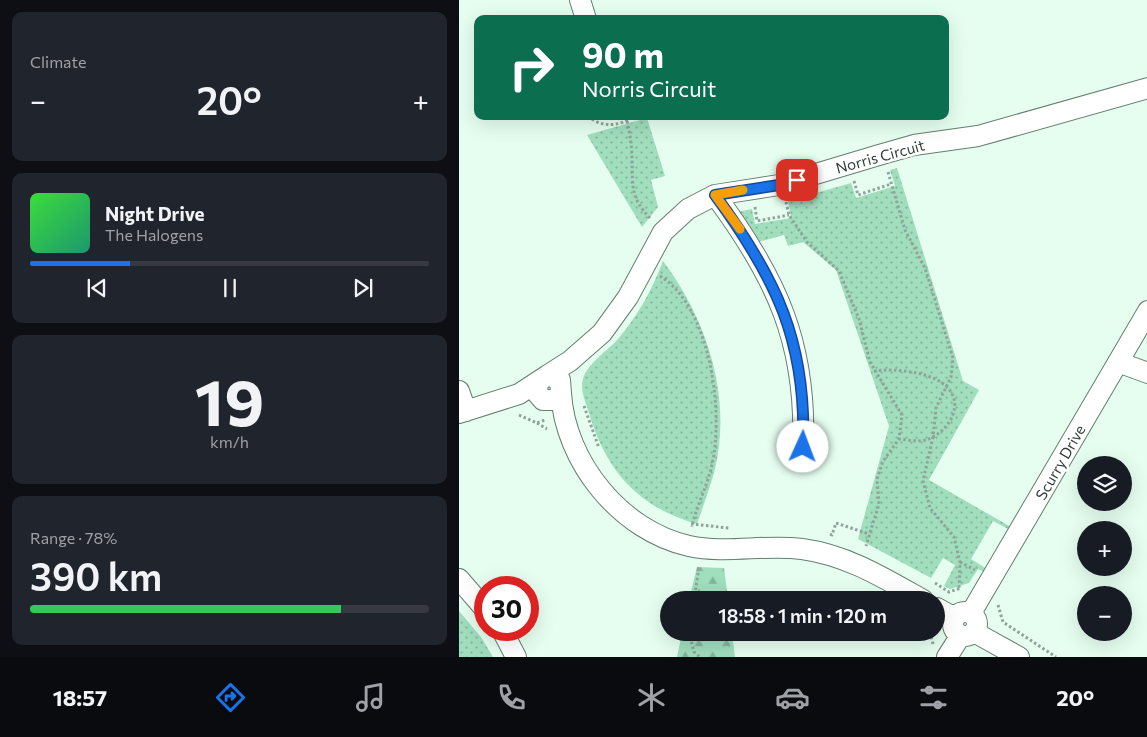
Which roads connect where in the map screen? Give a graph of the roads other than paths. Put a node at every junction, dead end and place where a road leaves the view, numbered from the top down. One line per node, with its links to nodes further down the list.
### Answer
1 (579, 0): 2 (street)
2 (585, 15)
3 (1147, 88): 4 (street, Norris Circuit)
4 (715, 195): 10 (street, Norris Circuit); 12 (street)
5 (1147, 311): 6 (street, Scurry Drive)
6 (1122, 355): 7 (street); 8 (street); 17 (street, Scurry Drive)
7 (1147, 364)
8 (1147, 373)
9 (459, 391): 11 (street)
10 (552, 393): 11 (street); 14 (street)
11 (462, 412)
12 (803, 447)
13 (459, 579): 15 (street)
14 (906, 591)
15 (474, 596)
16 (945, 613): 17 (street)
17 (965, 624): 20 (street, Scurry Drive); 21 (street)
18 (508, 641): 19 (street)
19 (516, 657)
20 (947, 657)
21 (1019, 657)

